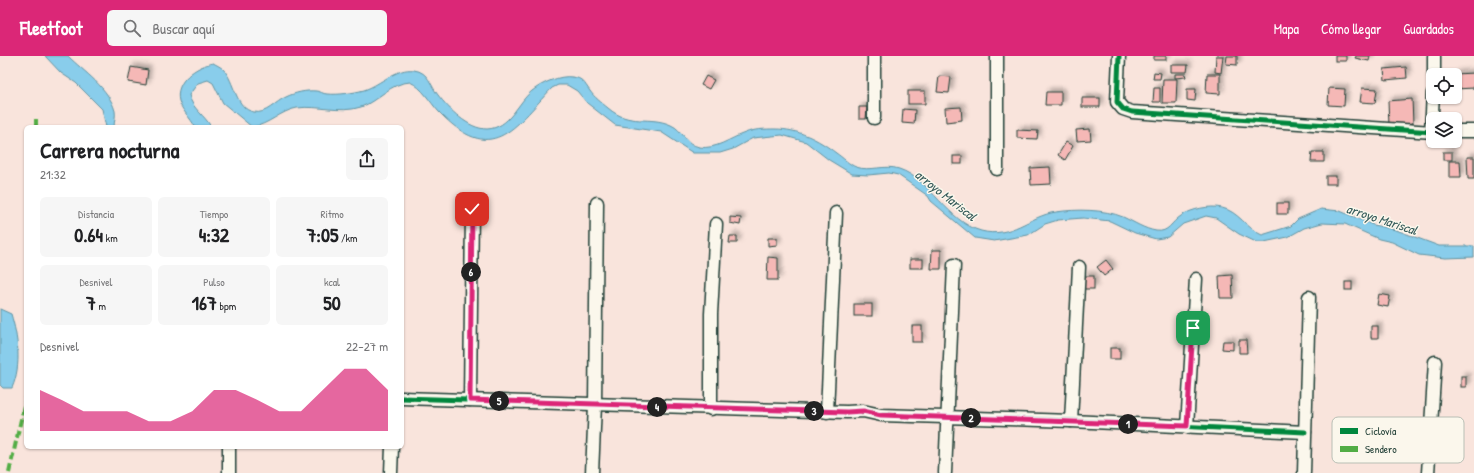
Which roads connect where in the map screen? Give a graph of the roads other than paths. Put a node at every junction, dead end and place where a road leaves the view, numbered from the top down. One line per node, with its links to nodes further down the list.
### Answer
1 (874, 56): 6 (street)
2 (997, 56): 10 (street)
3 (1119, 56): 9 (street)
4 (1434, 56): 5 (street)
5 (1434, 68)
6 (874, 118)
7 (1462, 131): 8 (street)
8 (1474, 131)
9 (1426, 132)
10 (997, 169)
11 (596, 203): 23 (street)
12 (472, 209): 22 (street)
13 (836, 213): 26 (street)
14 (716, 224): 25 (street)
15 (954, 265): 27 (street)
16 (1079, 267): 29 (street)
17 (1196, 279): 30 (street)
18 (1309, 297): 31 (street)
19 (1435, 362): 28 (street)
20 (404, 398): 21 (street)
21 (420, 398): 22 (street); 24 (street)
22 (470, 400): 23 (street)
23 (595, 405): 25 (street); 37 (street)
24 (404, 407)
25 (711, 408): 26 (street)
26 (827, 412): 27 (street)
27 (948, 417): 29 (street); 38 (street)
28 (1432, 417)
29 (1071, 421): 30 (street)
30 (1187, 426): 31 (street)
31 (1305, 432): 39 (street)
32 (229, 449): 35 (street)
33 (392, 449): 36 (street)
34 (1429, 463): 40 (street)
35 (229, 473)
36 (391, 473)
37 (592, 473)
38 (945, 473)
39 (1304, 473)
40 (1428, 473)

